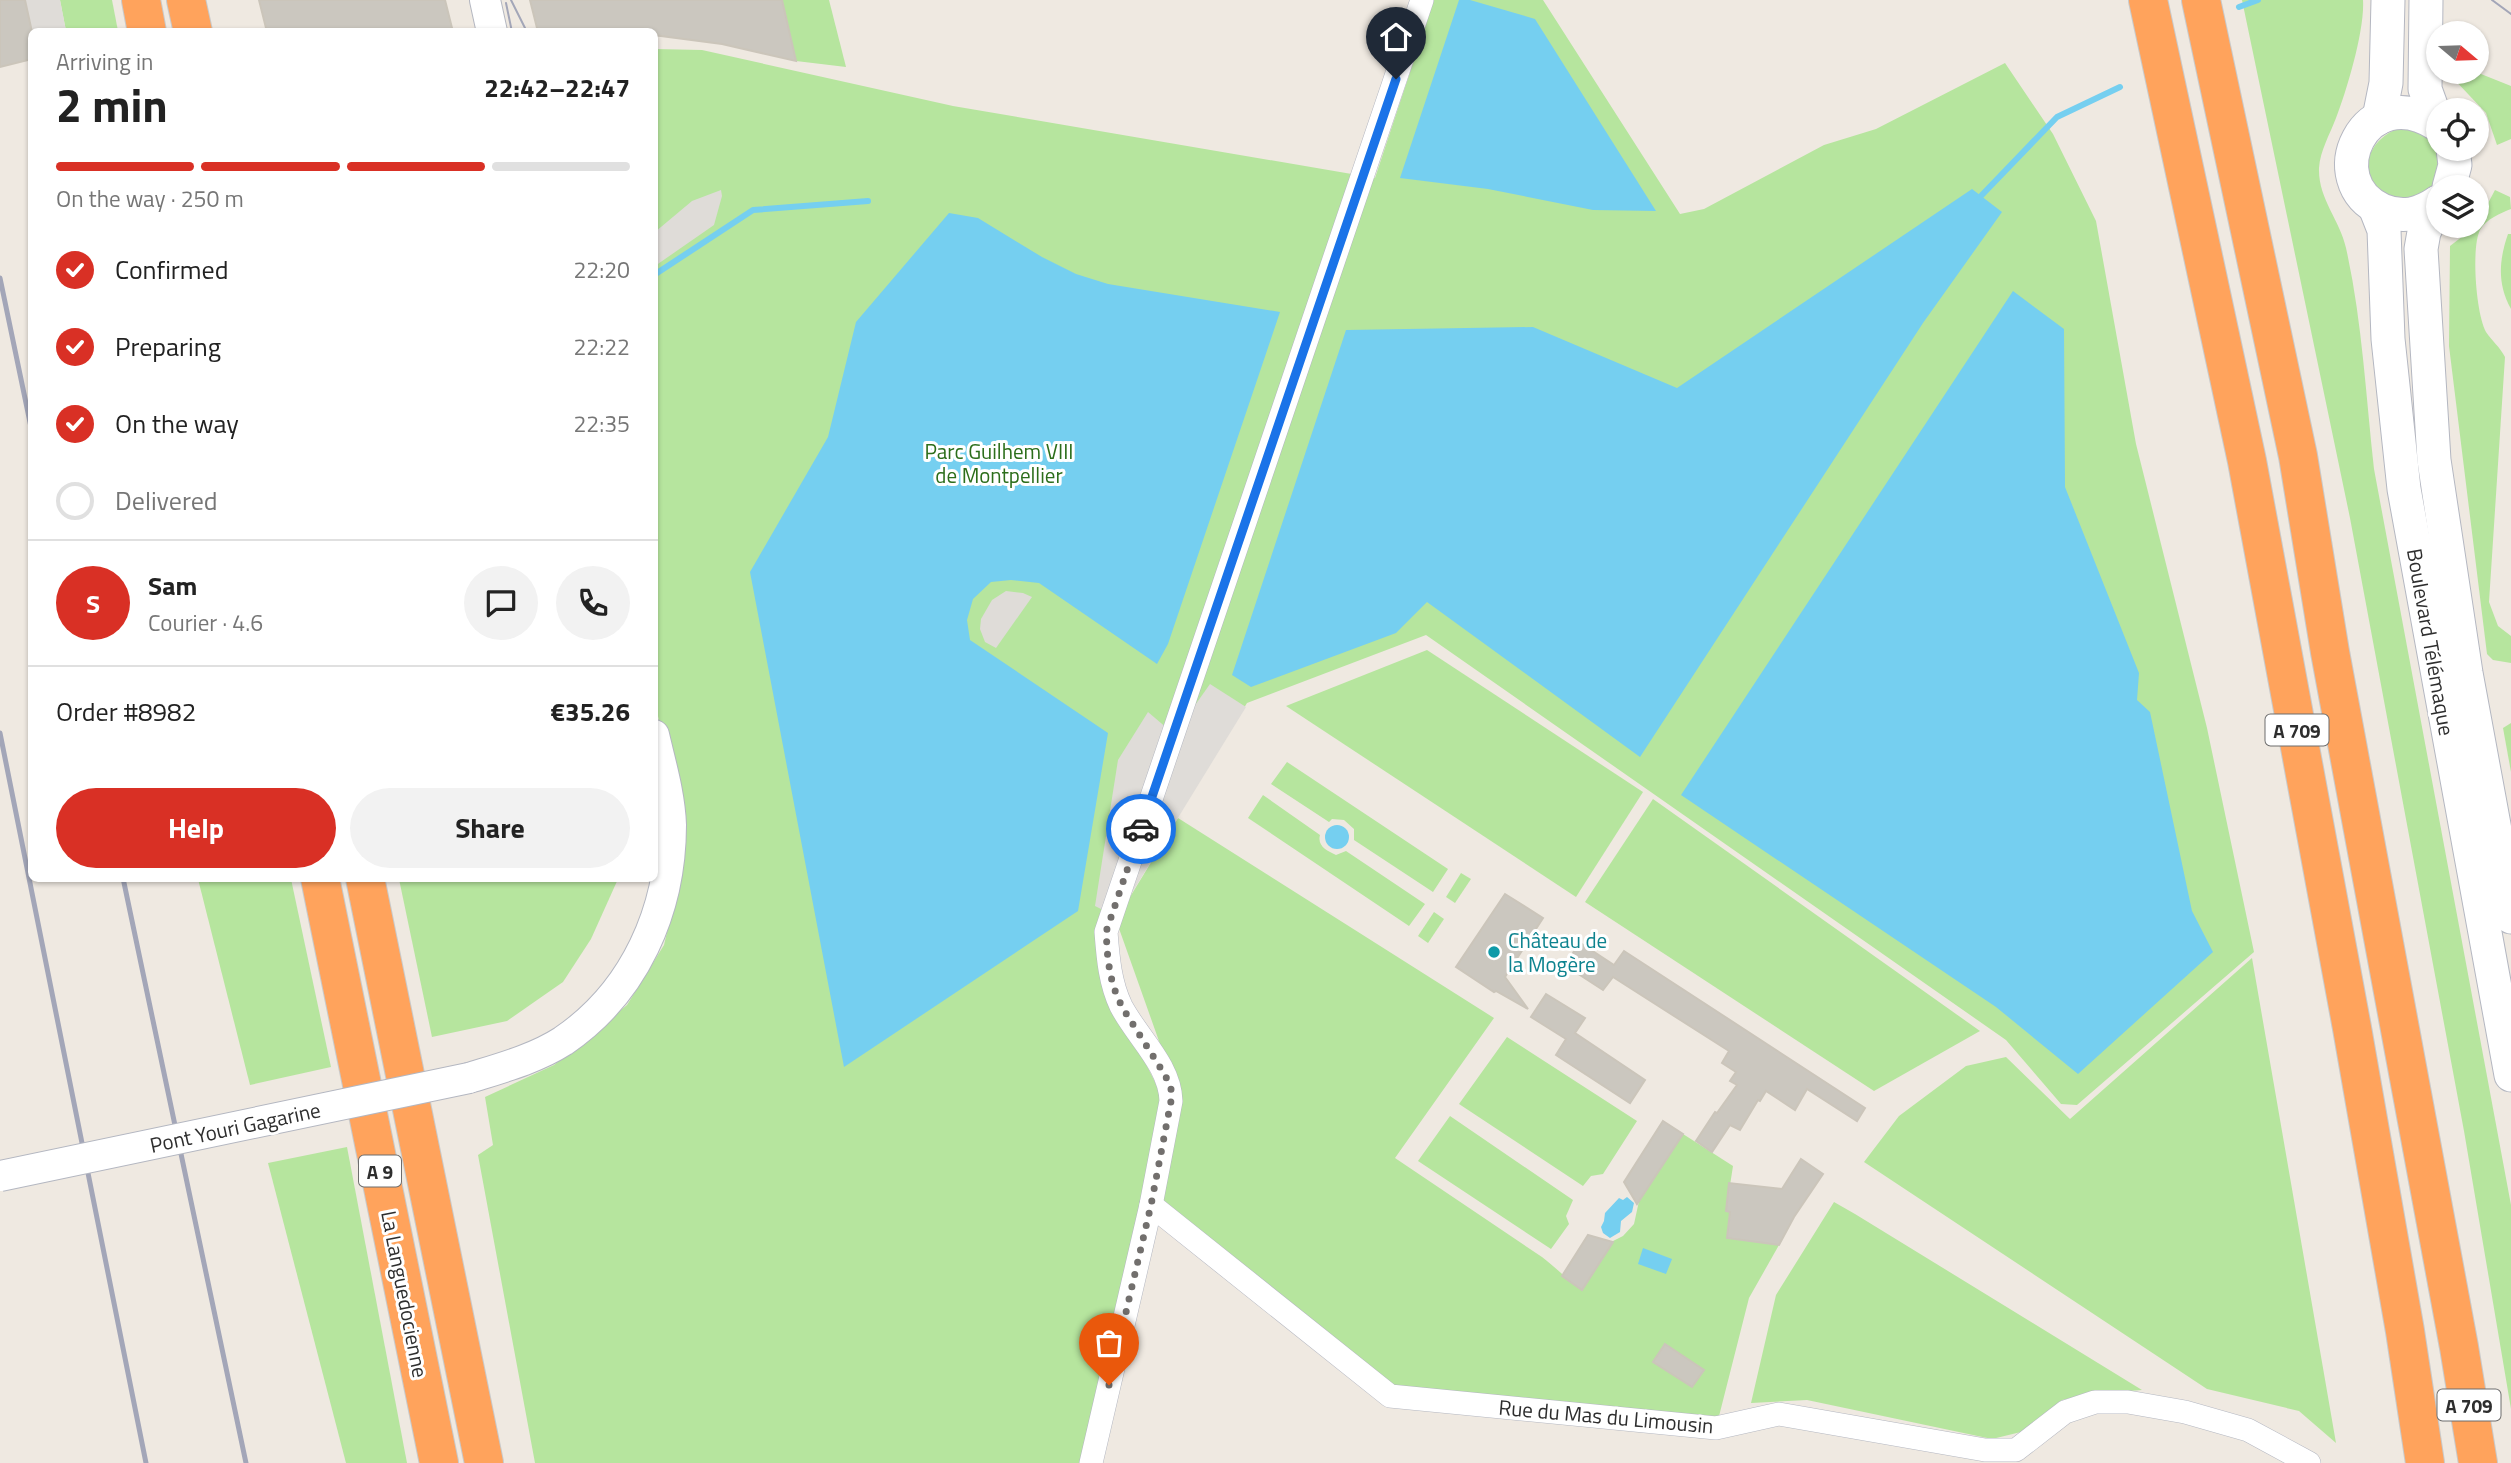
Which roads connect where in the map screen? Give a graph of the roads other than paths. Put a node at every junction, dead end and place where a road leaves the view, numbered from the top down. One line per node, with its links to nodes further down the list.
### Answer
1 (141, 0): 9 (highway)
2 (186, 0): 10 (highway)
3 (485, 0): 11 (street)
4 (1422, 0): 24 (street)
5 (2148, 0): 29 (highway, A 709)
6 (2201, 0): 30 (highway, A 709)
7 (2388, 0): 14 (main road)
8 (2426, 0): 12 (main road)
9 (146, 28)
10 (192, 28)
11 (491, 28)
12 (2428, 98)
13 (2426, 117): 14 (main road)
14 (2379, 118): 15 (main road)
15 (2375, 207): 16 (main road); 22 (main road, Boulevard Télémaque)
16 (2426, 209)
17 (2426, 228): 21 (main road, Boulevard Télémaque)
18 (658, 752): 23 (street, Pont Youri Gagarine, bridge)
19 (321, 882): 25 (highway, La Languedocienne / A 9)
20 (366, 882): 26 (highway, La Languedocienne / A 9)
21 (2511, 917)
22 (2511, 1075)
23 (0, 1176)
24 (1151, 1205): 27 (street); 28 (street, Rue du Mas du Limousin)
25 (439, 1463)
26 (484, 1463)
27 (1091, 1463)
28 (2309, 1463)
29 (2425, 1463)
30 (2477, 1463)

